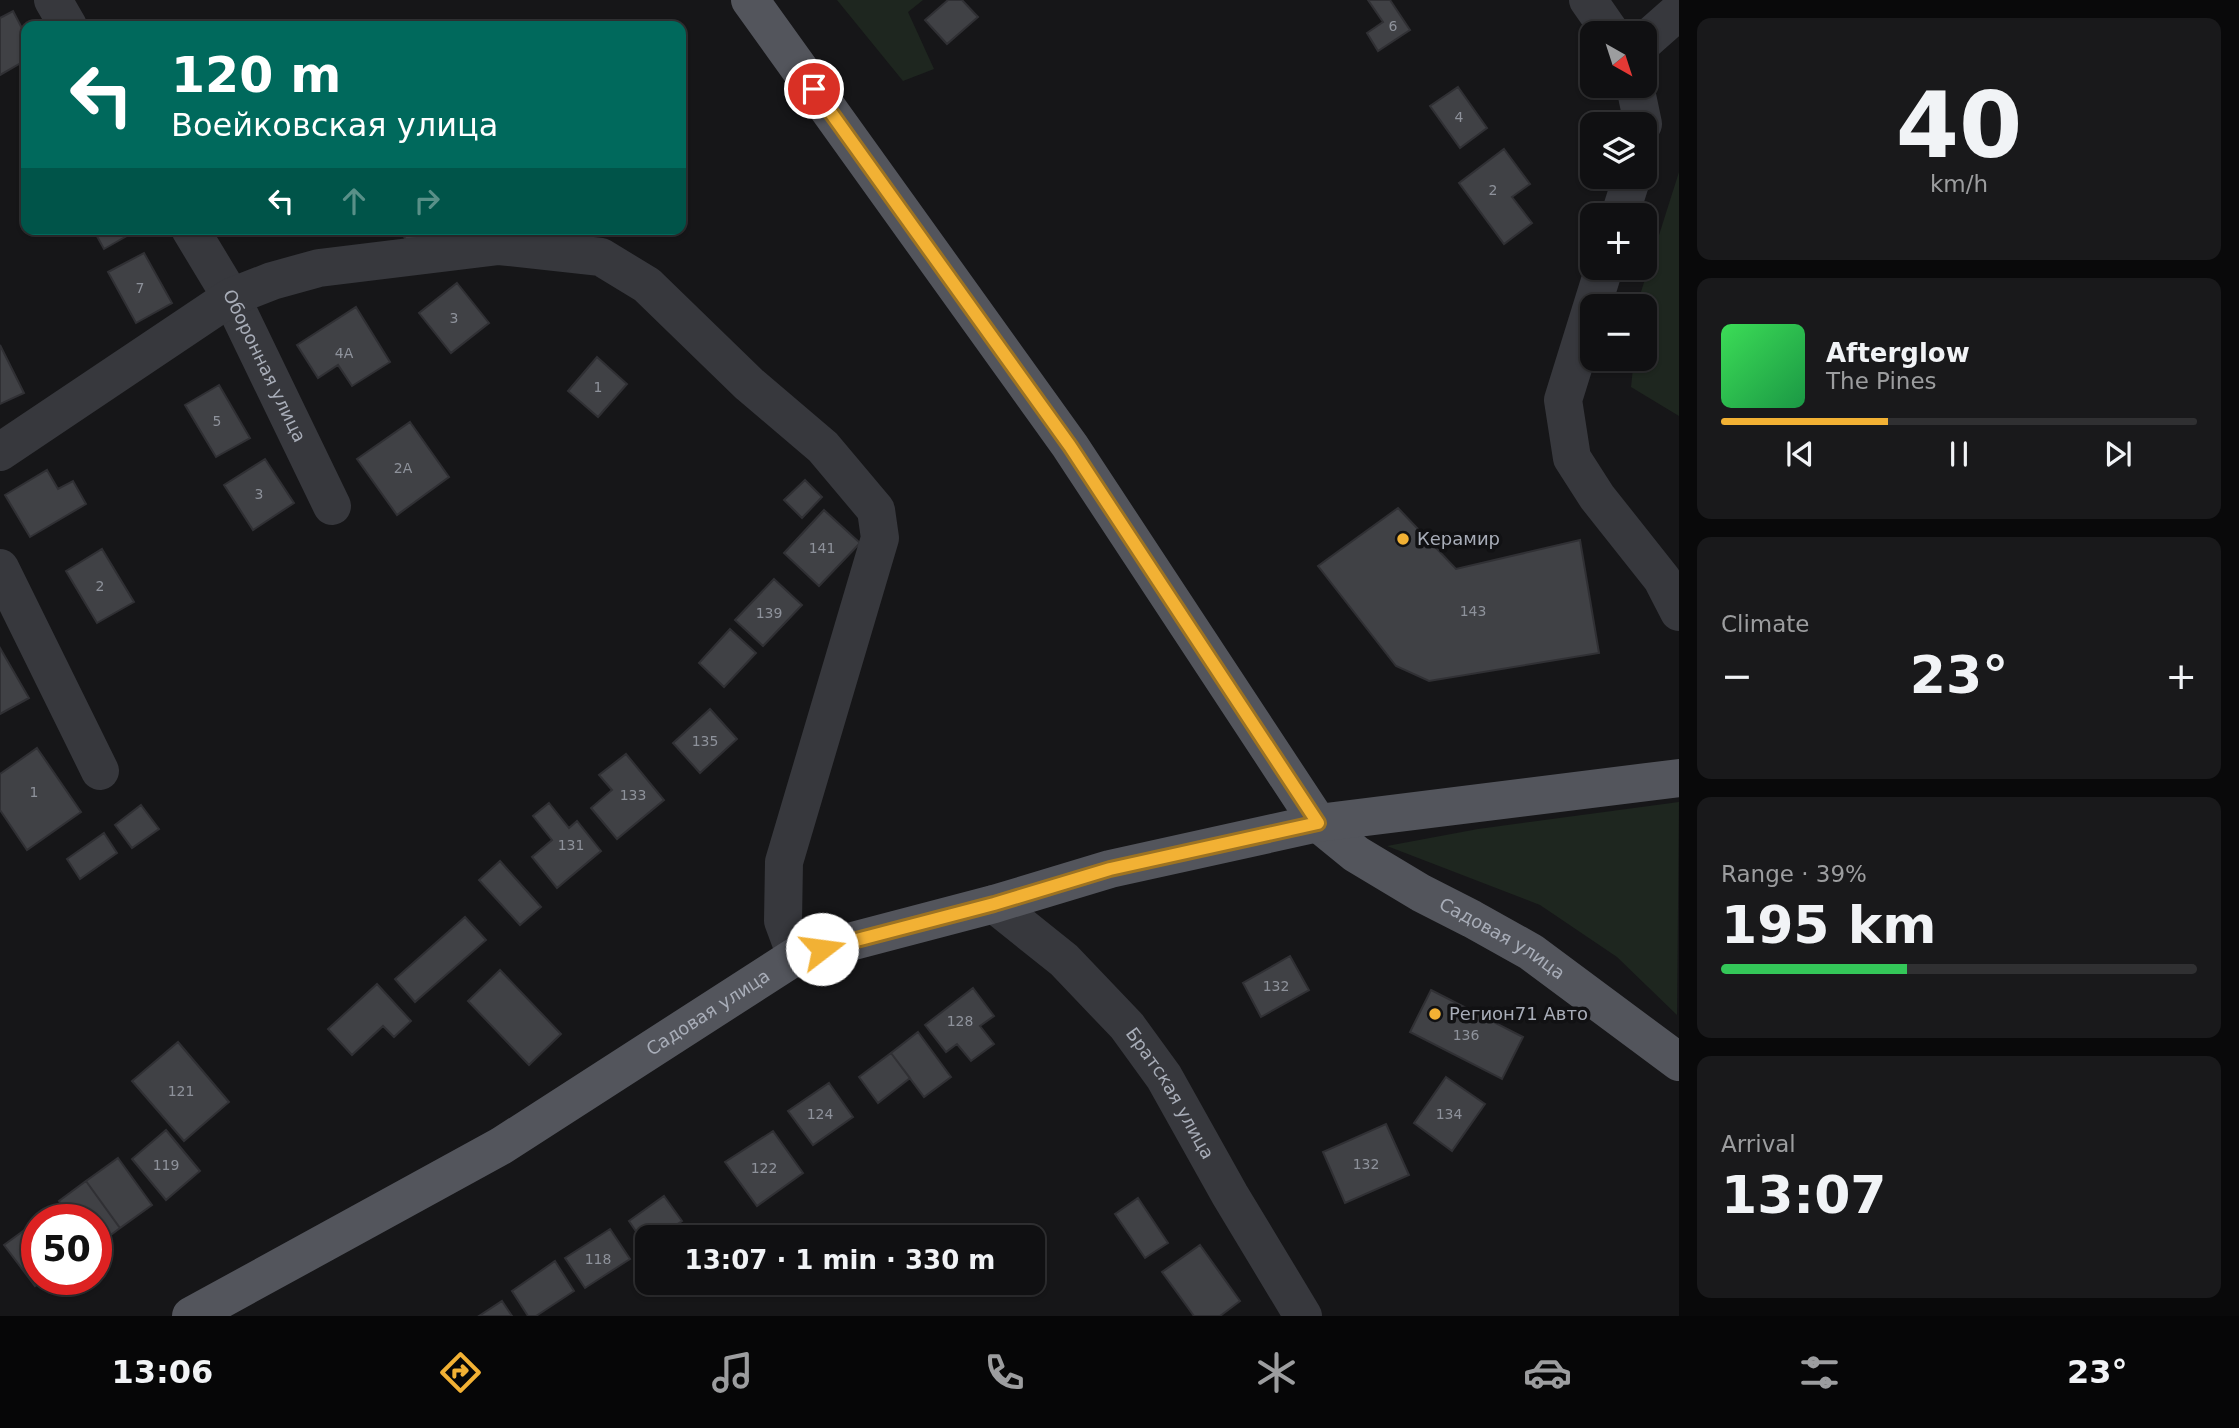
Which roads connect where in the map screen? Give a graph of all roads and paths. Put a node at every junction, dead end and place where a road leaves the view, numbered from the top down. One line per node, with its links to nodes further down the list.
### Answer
1 (53, 0): 5 (street)
2 (750, 0): 17 (main road)
3 (1588, 0): 6 (street)
4 (1679, 11): 7 (street)
5 (65, 21)
6 (1603, 21)
7 (1657, 30)
8 (194, 235): 10 (street, Оборонная улица)
9 (1600, 280): 14 (street)
10 (231, 297): 11 (street); 12 (street, Оборонная улица); 19 (street)
11 (0, 452)
12 (332, 506)
13 (0, 568): 15 (street)
14 (1679, 612)
15 (100, 771)
16 (1679, 778): 17 (main road, Садовая улица)
17 (1318, 823): 18 (main road, Садовая улица); 20 (main road, Садовая улица)
18 (994, 904): 19 (main road, Садовая улица); 22 (street, Братская улица)
19 (796, 956): 21 (main road, Садовая улица)
20 (1679, 1062)
21 (191, 1316)
22 (1303, 1316)

